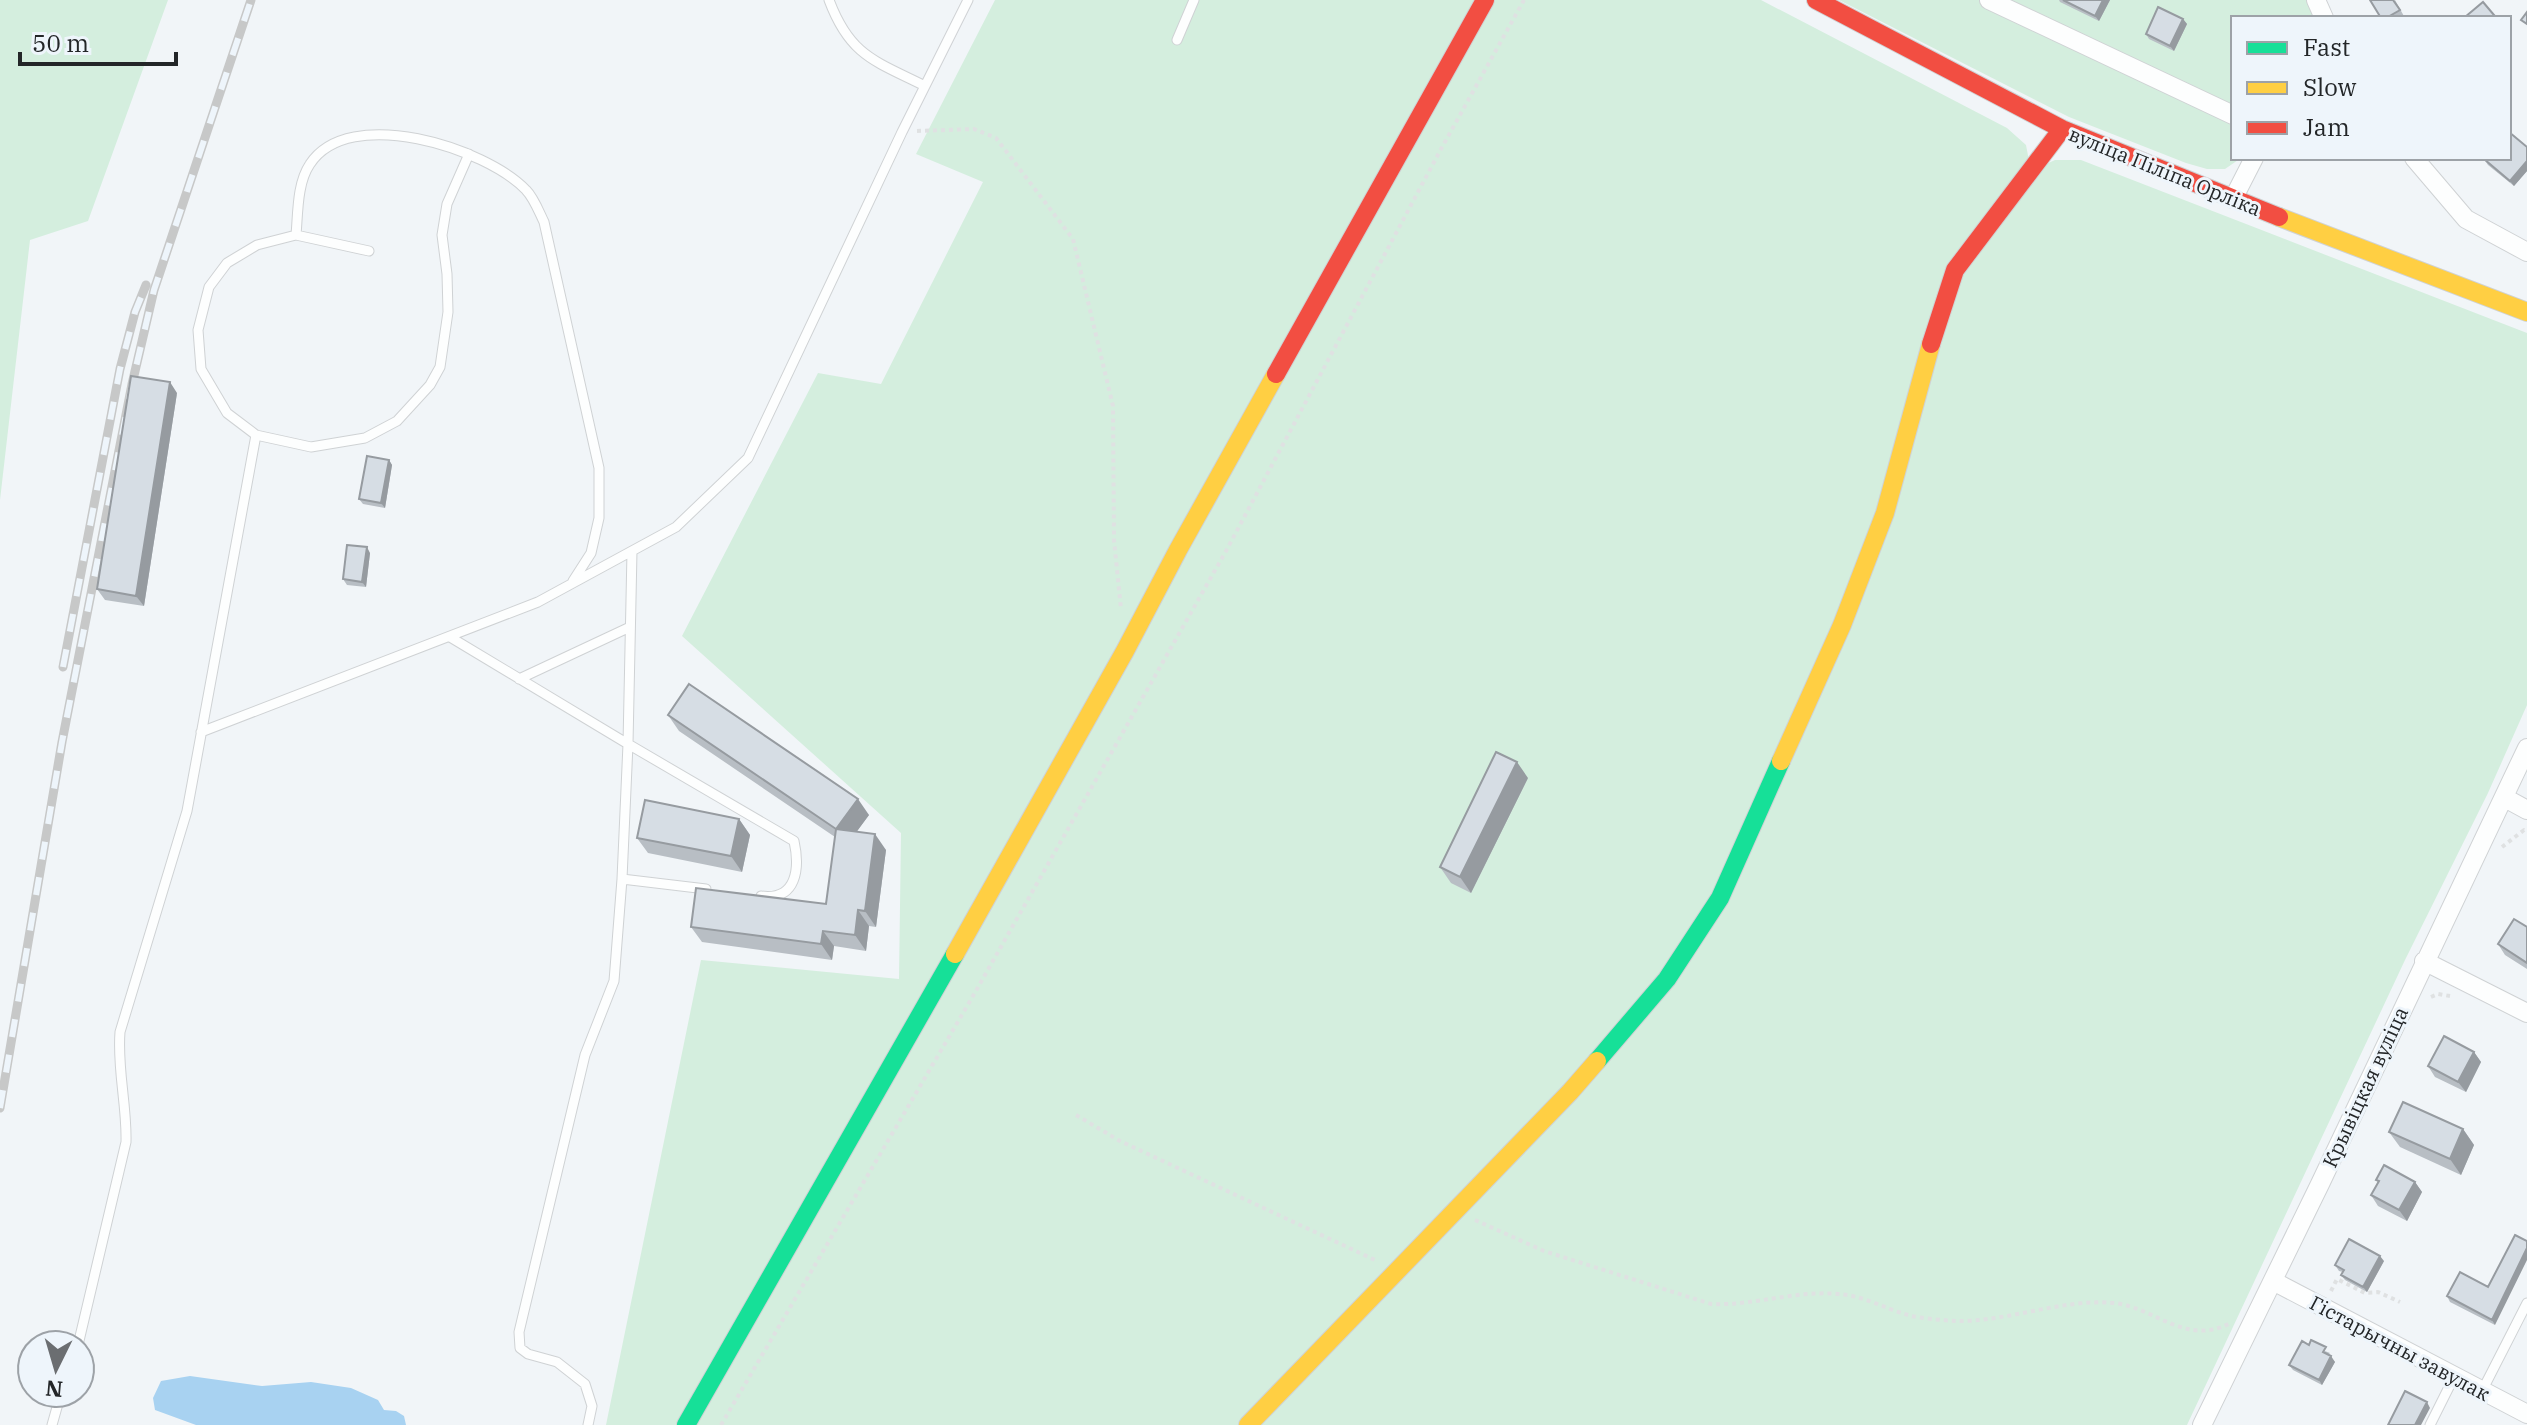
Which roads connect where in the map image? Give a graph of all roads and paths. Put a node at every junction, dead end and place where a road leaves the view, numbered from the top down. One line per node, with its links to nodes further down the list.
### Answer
1 (829, 0): 9 (lane)
2 (968, 0): 9 (lane)
3 (1194, 0): 8 (lane)
4 (1485, 0): 55 (street)
5 (1524, 0): 56 (path)
6 (1816, 0): 11 (street, вуліца Піліпа Орліка)
7 (1989, 0): 10 (street)
8 (1177, 40)
9 (925, 86): 12 (lane)
10 (2231, 114)
11 (2062, 129): 16 (street, вуліца Піліпа Орліка); 43 (street)
12 (902, 132): 22 (lane); 24 (path)
13 (469, 154): 17 (lane); 21 (lane); 23 (lane)
14 (2253, 160): 16 (street)
15 (2416, 160): 19 (street)
16 (2233, 199): 20 (street, вуліца Піліпа Орліка)
17 (296, 235): 18 (lane); 21 (lane)
18 (369, 251)
19 (2527, 252)
20 (2527, 312)
21 (256, 435): 28 (lane)
22 (632, 551): 23 (lane); 25 (lane)
23 (571, 584): 26 (lane)
24 (1122, 619)
25 (630, 627): 27 (lane); 29 (lane)
26 (450, 637): 27 (lane); 28 (lane)
27 (519, 679): 29 (lane)
28 (201, 732): 50 (lane)
29 (628, 744): 35 (lane); 37 (lane)
30 (2527, 748): 31 (street, Крывіцкая вуліца)
31 (2505, 798): 32 (street); 38 (street, Крывіцкая вуліца)
32 (2527, 810)
33 (2527, 831): 34 (path)
34 (2502, 846)
35 (622, 879): 36 (lane); 54 (lane)
36 (710, 890)
37 (753, 895)
38 (2424, 961): 41 (street); 45 (street, Крывіцкая вуліца)
39 (2450, 996): 40 (path)
40 (2423, 1001)
41 (2527, 1013)
42 (1076, 1115): 44 (path)
43 (1454, 1210): 49 (path); 57 (street)
44 (1374, 1260)
45 (2273, 1281): 49 (street, Крывіцкая вуліца); 51 (street, Гістарычны завулак)
46 (2327, 1299): 47 (path)
47 (2400, 1302)
48 (2527, 1303): 52 (lane)
49 (2260, 1308): 58 (street, Крывіцкая вуліца)
50 (82, 1329)
51 (2454, 1377): 52 (street, Гістарычны завулак); 59 (lane)
52 (2482, 1391): 53 (street, Гістарычны завулак)
53 (2527, 1414)
54 (588, 1425)
55 (686, 1425)
56 (721, 1425)
57 (1248, 1425)
58 (2202, 1425)
59 (2430, 1425)

